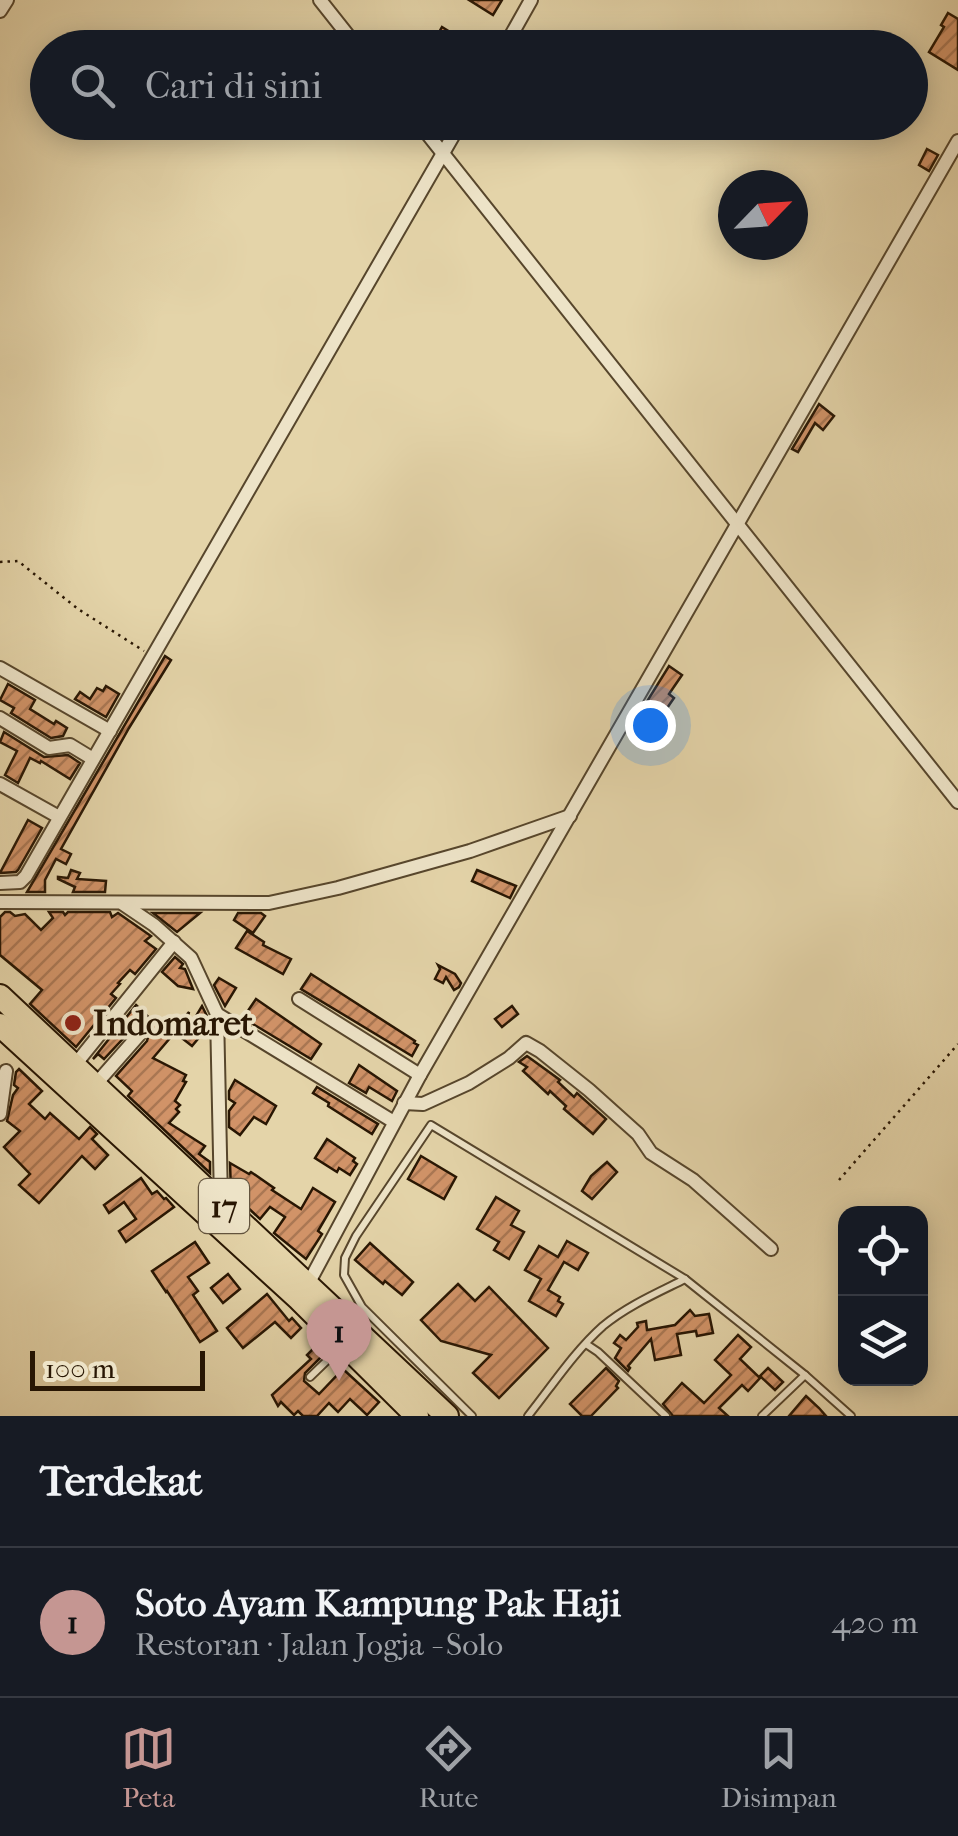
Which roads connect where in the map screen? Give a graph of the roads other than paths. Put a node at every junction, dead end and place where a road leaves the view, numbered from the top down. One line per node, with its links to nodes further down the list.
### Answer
1 (6, 0): 4 (street)
2 (320, 0): 5 (street)
3 (531, 0): 6 (street)
4 (0, 11)
5 (344, 30)
6 (514, 30)
7 (433, 140): 10 (street)
8 (451, 140): 10 (street)
9 (958, 141): 11 (street)
10 (444, 154): 11 (street); 14 (street)
11 (737, 525): 17 (street); 18 (street)
12 (0, 668): 14 (street)
13 (0, 718): 15 (street)
14 (110, 731): 15 (street)
15 (93, 758): 19 (street)
16 (0, 784): 19 (street)
17 (958, 802)
18 (570, 816): 24 (street); 34 (street)
19 (59, 817): 20 (street)
20 (20, 882): 21 (street); 23 (street)
21 (0, 884)
22 (0, 902): 23 (street)
23 (18, 904): 24 (street)
24 (122, 904): 25 (street)
25 (174, 942): 28 (street); 32 (street)
26 (0, 996): 32 (highway, 17)
27 (299, 999): 34 (street)
28 (216, 1014): 38 (street); 39 (street)
29 (0, 1025): 31 (highway, 17)
30 (138, 1035): 35 (street)
31 (30, 1053): 33 (street); 42 (highway, 17)
32 (74, 1066): 35 (highway, 17)
33 (3, 1072): 37 (street)
34 (420, 1075): 36 (street)
35 (95, 1085): 39 (highway, 17)
36 (404, 1103): 38 (street); 40 (street)
37 (0, 1114)
38 (394, 1122): 42 (street)
39 (221, 1203): 42 (highway, 17)
40 (771, 1249)
41 (684, 1279): 44 (lane); 45 (lane); 49 (lane)
42 (303, 1292): 43 (highway, 17); 48 (highway, 17)
43 (344, 1343): 46 (lane); 47 (highway, 17)
44 (586, 1344): 50 (lane); 51 (lane)
45 (805, 1375): 52 (lane); 53 (lane)
46 (310, 1377)
47 (417, 1416)
48 (447, 1416)
49 (472, 1416)
50 (528, 1416)
51 (666, 1416)
52 (762, 1416)
53 (851, 1416)

